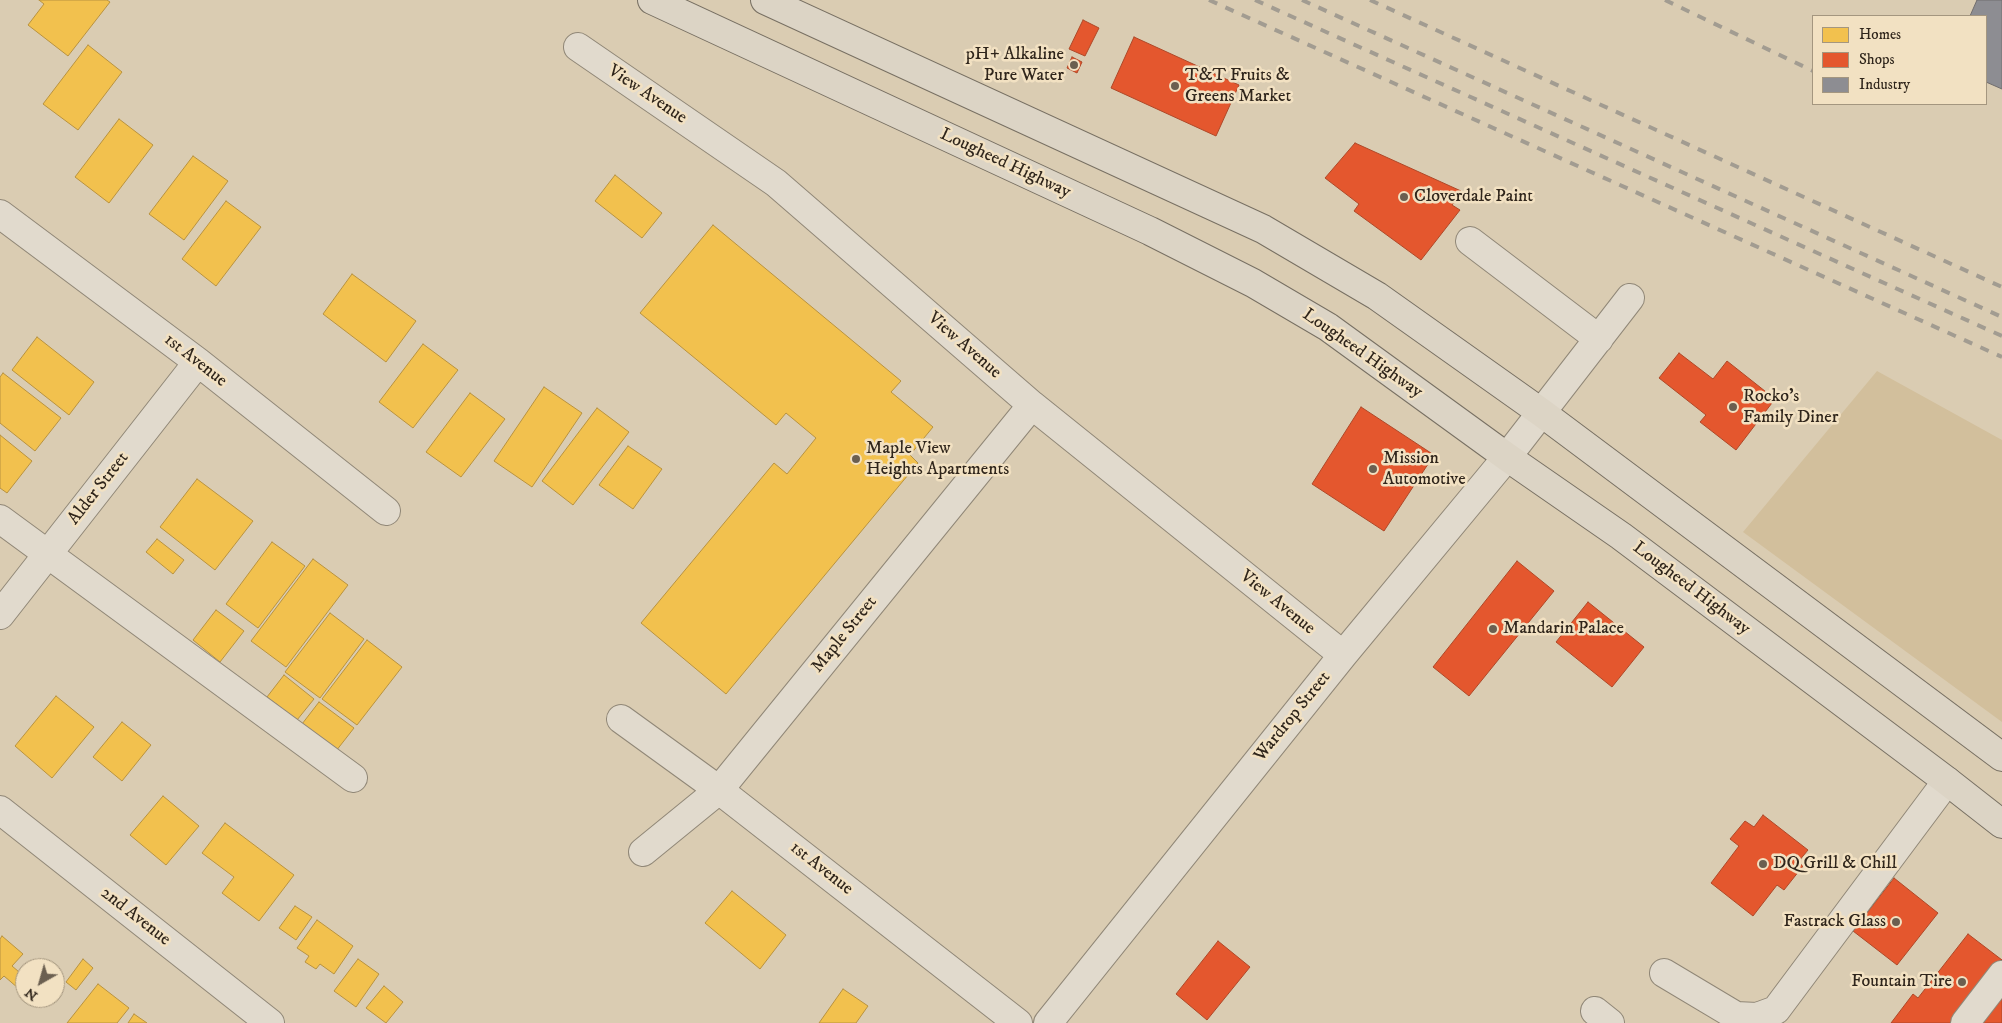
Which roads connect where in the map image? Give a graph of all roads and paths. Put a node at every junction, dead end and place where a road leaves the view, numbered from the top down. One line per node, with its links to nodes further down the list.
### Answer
1 (652, 0): 11 (main road, Lougheed Highway)
2 (765, 0): 10 (main road)
3 (578, 48): 9 (street, View Avenue)
4 (0, 214): 8 (street, 1st Avenue)
5 (1470, 241): 7 (street)
6 (1630, 298): 7 (street, Wardrop Street)
7 (1599, 339): 10 (street, Wardrop Street)
8 (198, 362): 12 (street, 1st Avenue); 14 (street, Alder Street)
9 (1032, 405): 16 (street, View Avenue); 21 (street, Maple Street)
10 (1542, 413): 11 (street, Wardrop Street); 18 (main road)
11 (1507, 457): 16 (street, Wardrop Street); 20 (main road, Lougheed Highway)
12 (386, 511)
13 (0, 518): 14 (street)
14 (48, 554): 15 (street, Alder Street); 19 (street)
15 (0, 615)
16 (1343, 655): 29 (street, Wardrop Street)
17 (621, 719): 21 (street, 1st Avenue)
18 (2002, 757)
19 (353, 778)
20 (1947, 781): 23 (main road, Lougheed Highway); 25 (street)
21 (719, 790): 24 (street, Maple Street); 28 (street, 1st Avenue)
22 (0, 810): 27 (street, 2nd Avenue)
23 (2002, 824)
24 (643, 852)
25 (1664, 973)
26 (2002, 975): 30 (street)
27 (270, 1023)
28 (1018, 1023)
29 (1048, 1023)
30 (1965, 1023)

